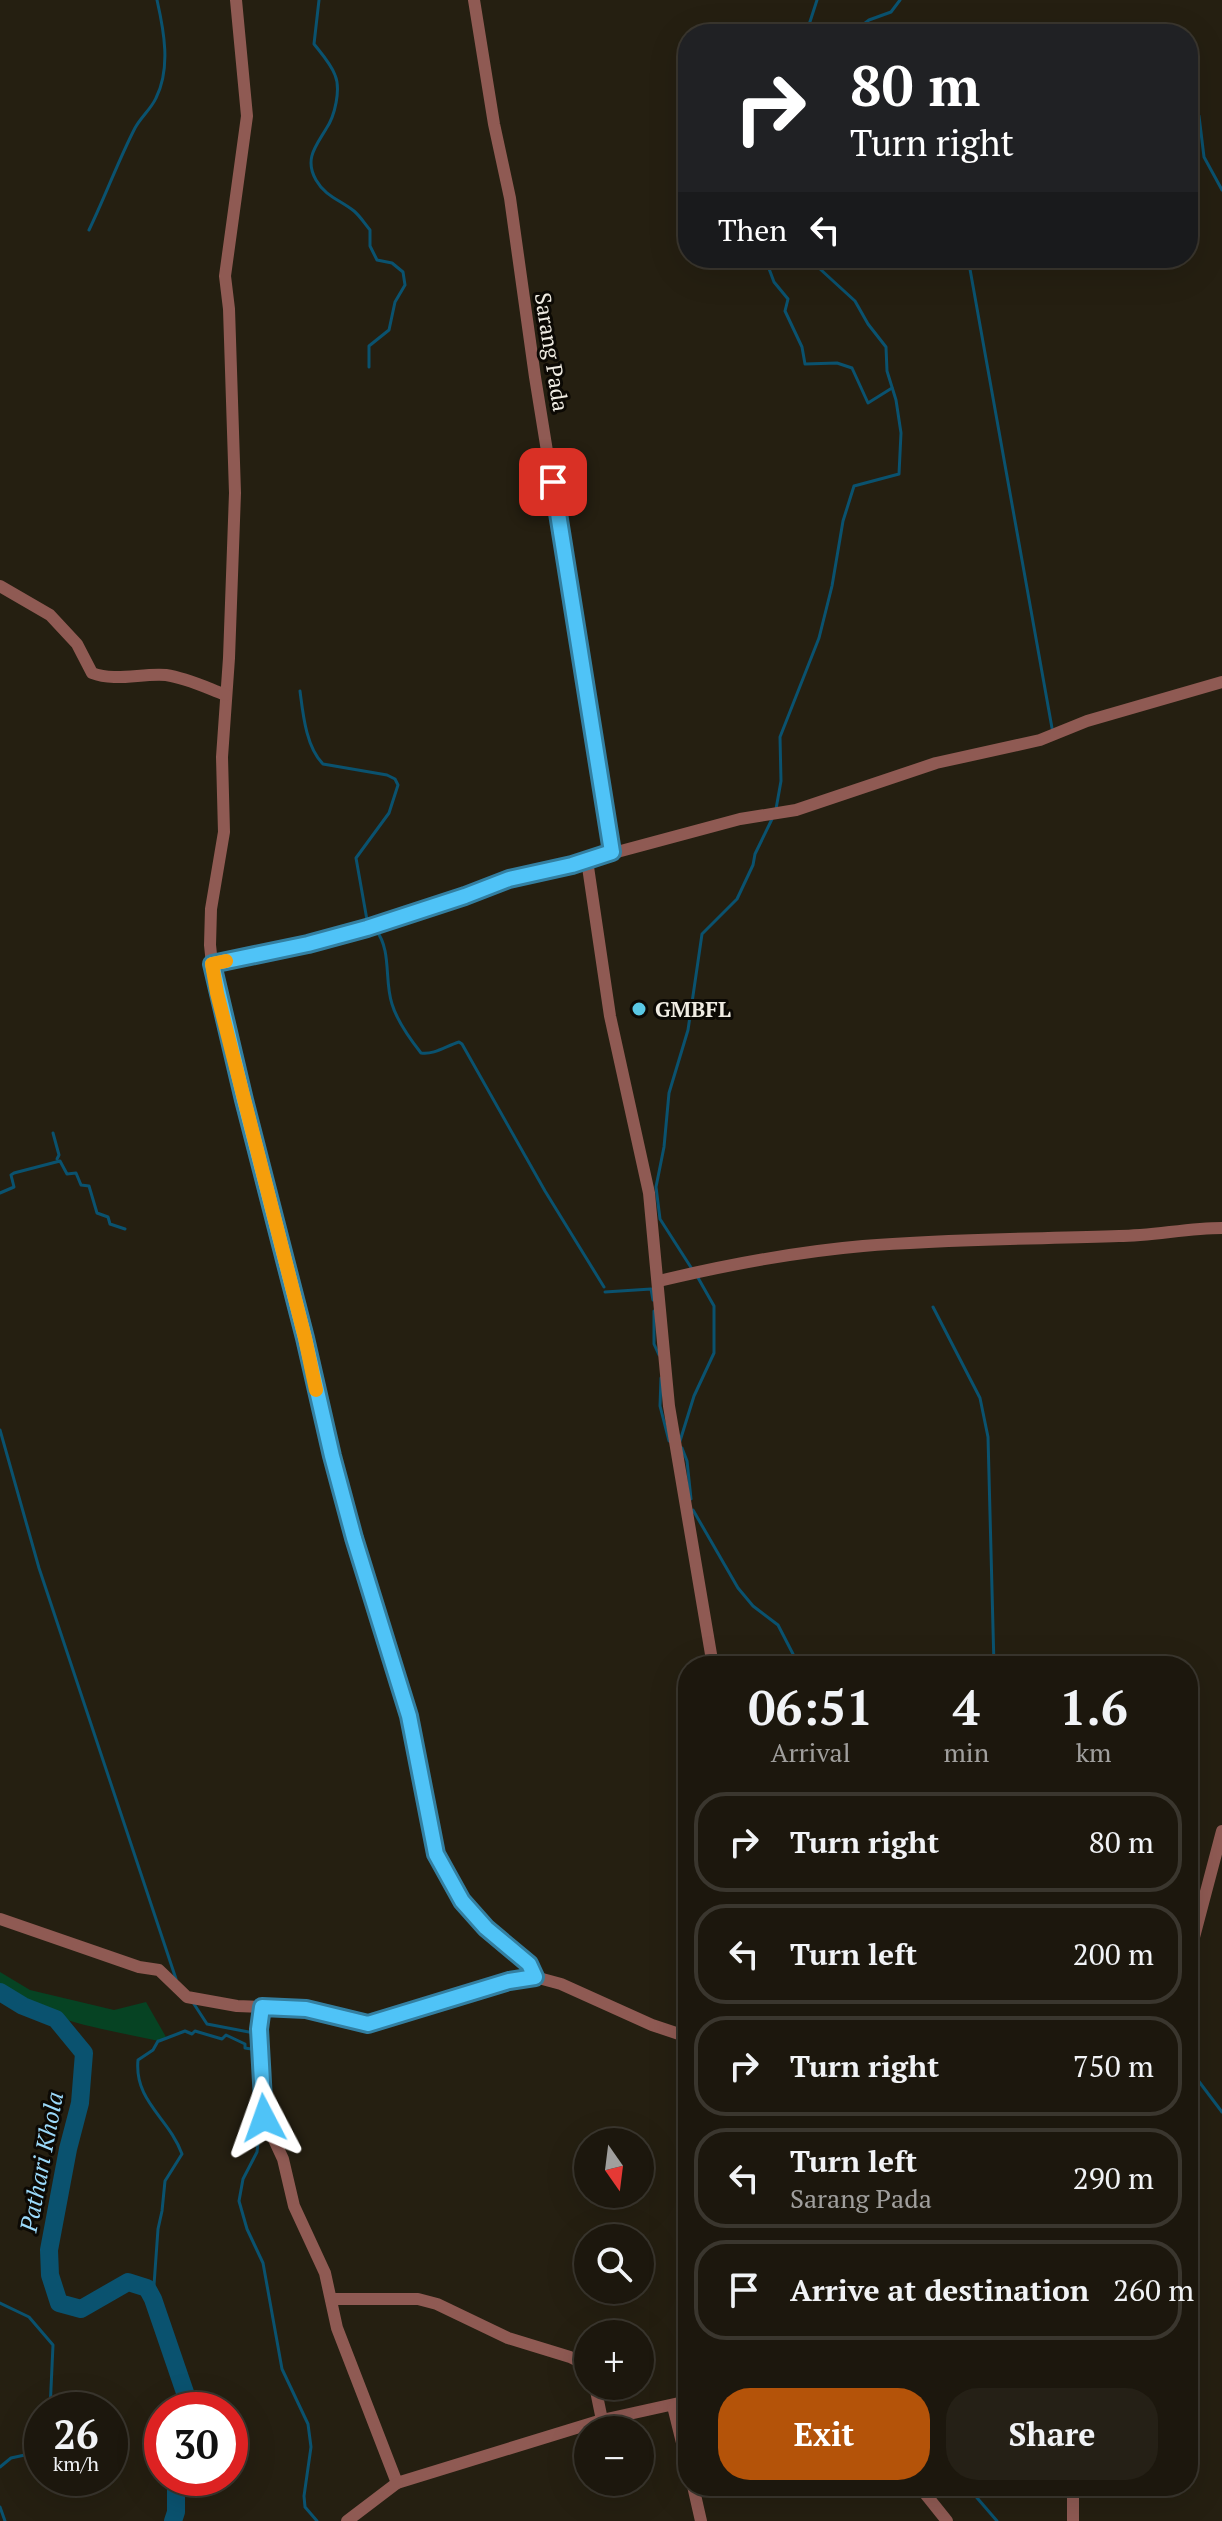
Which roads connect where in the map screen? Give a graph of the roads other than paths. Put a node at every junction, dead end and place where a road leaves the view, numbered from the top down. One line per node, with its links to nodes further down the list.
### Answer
1 (236, 0): 5 (street)
2 (474, 0): 6 (street, Sarang Pada)
3 (0, 586): 5 (street)
4 (1222, 682): 6 (street)
5 (226, 695): 8 (street)
6 (612, 852): 7 (street)
7 (591, 859): 8 (street); 10 (street)
8 (212, 964): 15 (street)
9 (1222, 1228): 10 (street)
10 (659, 1281): 11 (street)
11 (711, 1656)
12 (1222, 1831): 14 (street)
13 (0, 1919): 16 (street)
14 (1198, 1922)
15 (535, 1977): 16 (street); 17 (street)
16 (262, 2007): 18 (street)
17 (678, 2034)
18 (331, 2299): 19 (street); 25 (street)
19 (574, 2359)
20 (678, 2404): 21 (street)
21 (673, 2406): 22 (street); 23 (street)
22 (622, 2416)
23 (678, 2426)
24 (574, 2429): 25 (street)
25 (397, 2483): 29 (street)
26 (695, 2496): 30 (street)
27 (927, 2496): 31 (street)
28 (1073, 2496): 32 (street)
29 (347, 2521)
30 (701, 2521)
31 (947, 2521)
32 (1073, 2521)

